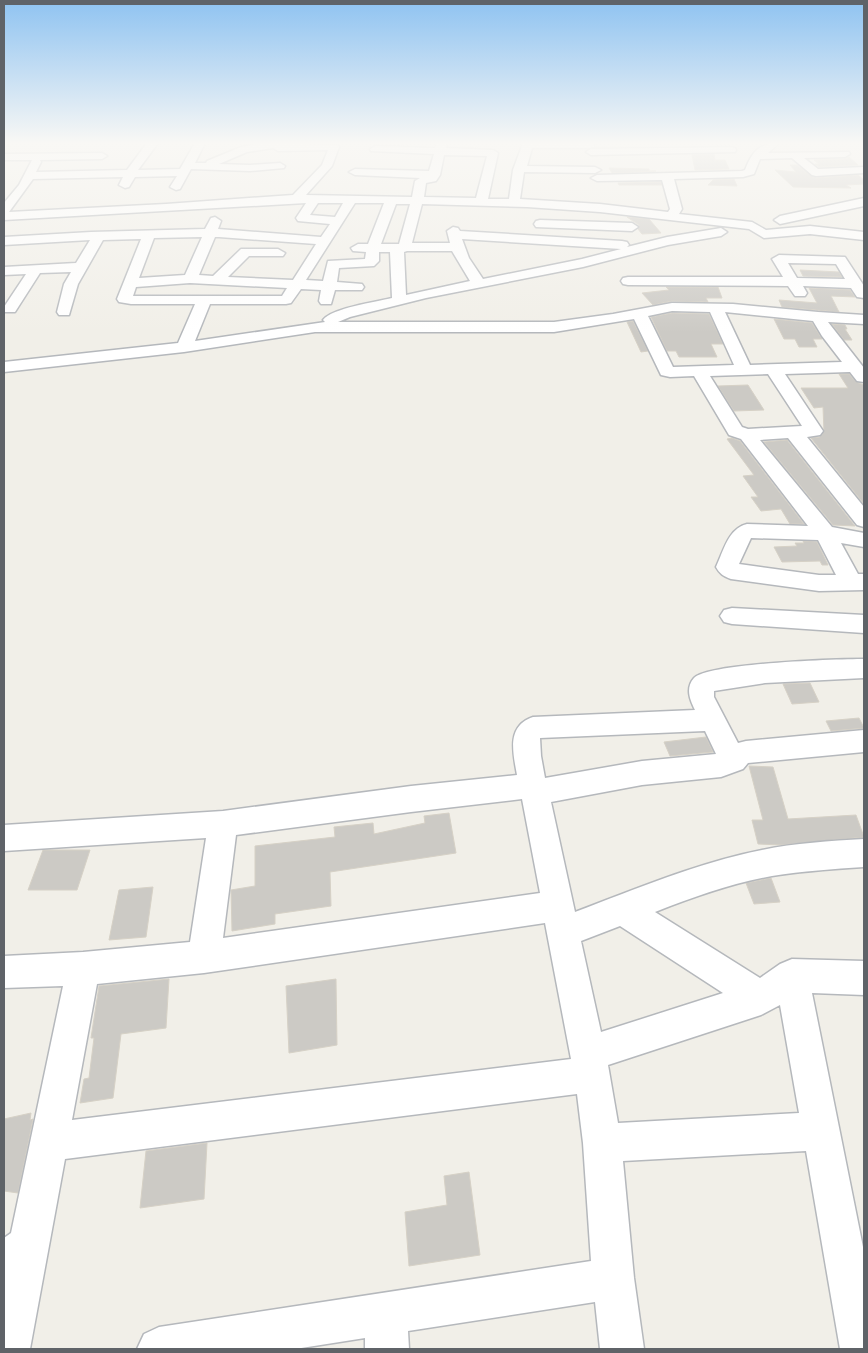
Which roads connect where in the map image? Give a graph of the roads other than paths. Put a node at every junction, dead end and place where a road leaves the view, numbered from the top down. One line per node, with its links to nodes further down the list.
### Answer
1 (104, 206): 18 (street)
2 (165, 206): 27 (street)
3 (213, 206): 27 (street)
4 (219, 206): 33 (street)
5 (254, 206): 34 (street)
6 (310, 206): 26 (street)
7 (343, 206): 26 (street)
8 (393, 206): 44 (street)
9 (416, 206): 45 (street)
10 (438, 206): 19 (street)
11 (500, 206): 17 (street)
12 (541, 206): 28 (street)
13 (622, 206): 21 (street)
14 (644, 206): 22 (street)
15 (675, 206): 25 (street)
16 (843, 206): 23 (street)
17 (491, 209): 19 (street); 38 (street)
18 (100, 210): 20 (street); 27 (street)
19 (451, 210): 43 (street)
20 (56, 212): 24 (street); 37 (street)
21 (627, 212): 22 (street); 30 (street)
22 (645, 214): 25 (street)
23 (802, 214): 29 (street); 32 (street)
24 (4, 216)
25 (671, 218): 29 (street)
26 (338, 221): 42 (street)
27 (158, 224): 33 (street); 35 (street); 62 (street)
28 (540, 224): 30 (street); 40 (street)
29 (752, 226): 32 (street); 46 (street)
30 (632, 227): 46 (street)
31 (274, 230): 42 (street)
32 (821, 231): 36 (street)
33 (210, 234): 34 (street); 57 (street)
34 (237, 234): 42 (street)
35 (99, 236): 37 (street); 52 (street)
36 (864, 236)
37 (43, 238): 39 (street); 55 (street)
38 (494, 238): 40 (street); 43 (street)
39 (4, 241)
40 (541, 241): 41 (street)
41 (579, 243): 46 (street); 50 (street)
42 (328, 246): 44 (street); 47 (street); 54 (street)
43 (456, 246): 45 (street); 48 (street); 61 (street)
44 (373, 248): 45 (street); 51 (street)
45 (401, 248): 75 (street)
46 (641, 248): 50 (street)
47 (275, 253): 58 (street); 60 (street)
48 (474, 254)
49 (544, 258): 50 (street)
50 (593, 261): 59 (street); 61 (street)
51 (361, 263): 65 (street); 67 (street)
52 (80, 267): 55 (street); 80 (street)
53 (289, 268): 54 (street)
54 (306, 269): 64 (street)
55 (31, 270): 56 (street); 69 (street)
56 (4, 271)
57 (190, 279): 58 (street); 62 (street)
58 (218, 280): 60 (street)
59 (628, 281): 66 (street); 78 (street)
60 (251, 282): 64 (street)
61 (479, 283): 71 (street)
62 (130, 284): 73 (street)
63 (855, 284): 68 (street); 68 (street); 72 (street)
64 (296, 285): 65 (street); 74 (street)
65 (328, 286): 67 (street); 86 (street)
66 (754, 286): 68 (street); 79 (street)
67 (358, 287): 82 (street)
68 (797, 287): 84 (street)
69 (20, 292): 70 (street); 77 (street)
70 (4, 293)
71 (426, 294): 75 (street); 87 (street)
72 (864, 298)
73 (205, 299): 81 (street); 90 (street)
74 (286, 300): 81 (street); 88 (street)
75 (399, 300): 82 (street)
76 (715, 307): 78 (street); 79 (street); 93 (street)
77 (10, 309)
78 (654, 309): 83 (street)
79 (763, 311): 84 (street)
80 (64, 312)
81 (230, 312): 89 (street)
82 (354, 312): 86 (street)
83 (638, 313): 87 (street); 94 (street)
84 (814, 316): 85 (street); 95 (street)
85 (864, 318)
86 (319, 325): 87 (street); 88 (street)
87 (430, 327)
88 (279, 332): 89 (street)
89 (222, 341): 90 (street)
90 (184, 347): 91 (street)
91 (4, 367)
92 (773, 369): 93 (street); 95 (street); 96 (street)
93 (744, 370): 94 (street)
94 (699, 371): 97 (street)
95 (860, 373)
96 (794, 433): 97 (street); 99 (street)
97 (747, 435): 101 (street)
98 (864, 491): 99 (street)
99 (844, 493): 100 (street)
100 (864, 520)
101 (825, 533): 102 (street); 103 (street); 103 (street)
102 (864, 540)
103 (858, 582)
104 (732, 616): 105 (street)
105 (864, 624)
106 (864, 668): 107 (street)
107 (713, 720): 109 (street); 110 (street)
108 (864, 741): 109 (street)
109 (733, 760): 110 (street)
110 (534, 789): 111 (street); 115 (street)
111 (223, 824): 112 (street); 116 (street)
112 (4, 838)
113 (864, 853): 114 (street)
114 (624, 910): 115 (street); 121 (street)
115 (560, 919): 116 (street); 122 (street)
116 (204, 957): 117 (street)
117 (82, 970): 118 (street); 124 (street)
118 (4, 972)
119 (792, 976): 120 (street); 121 (street); 123 (street)
120 (864, 978)
121 (762, 998): 122 (street)
122 (590, 1064): 124 (street); 125 (street)
123 (822, 1131): 125 (street); 133 (street)
124 (48, 1142): 126 (street)
125 (602, 1143): 127 (street)
126 (16, 1255): 130 (street)
127 (613, 1278): 128 (street); 132 (street)
128 (386, 1331): 129 (street)
129 (202, 1345): 131 (street)
130 (8, 1349)
131 (159, 1349)
132 (622, 1349)
133 (862, 1349)

